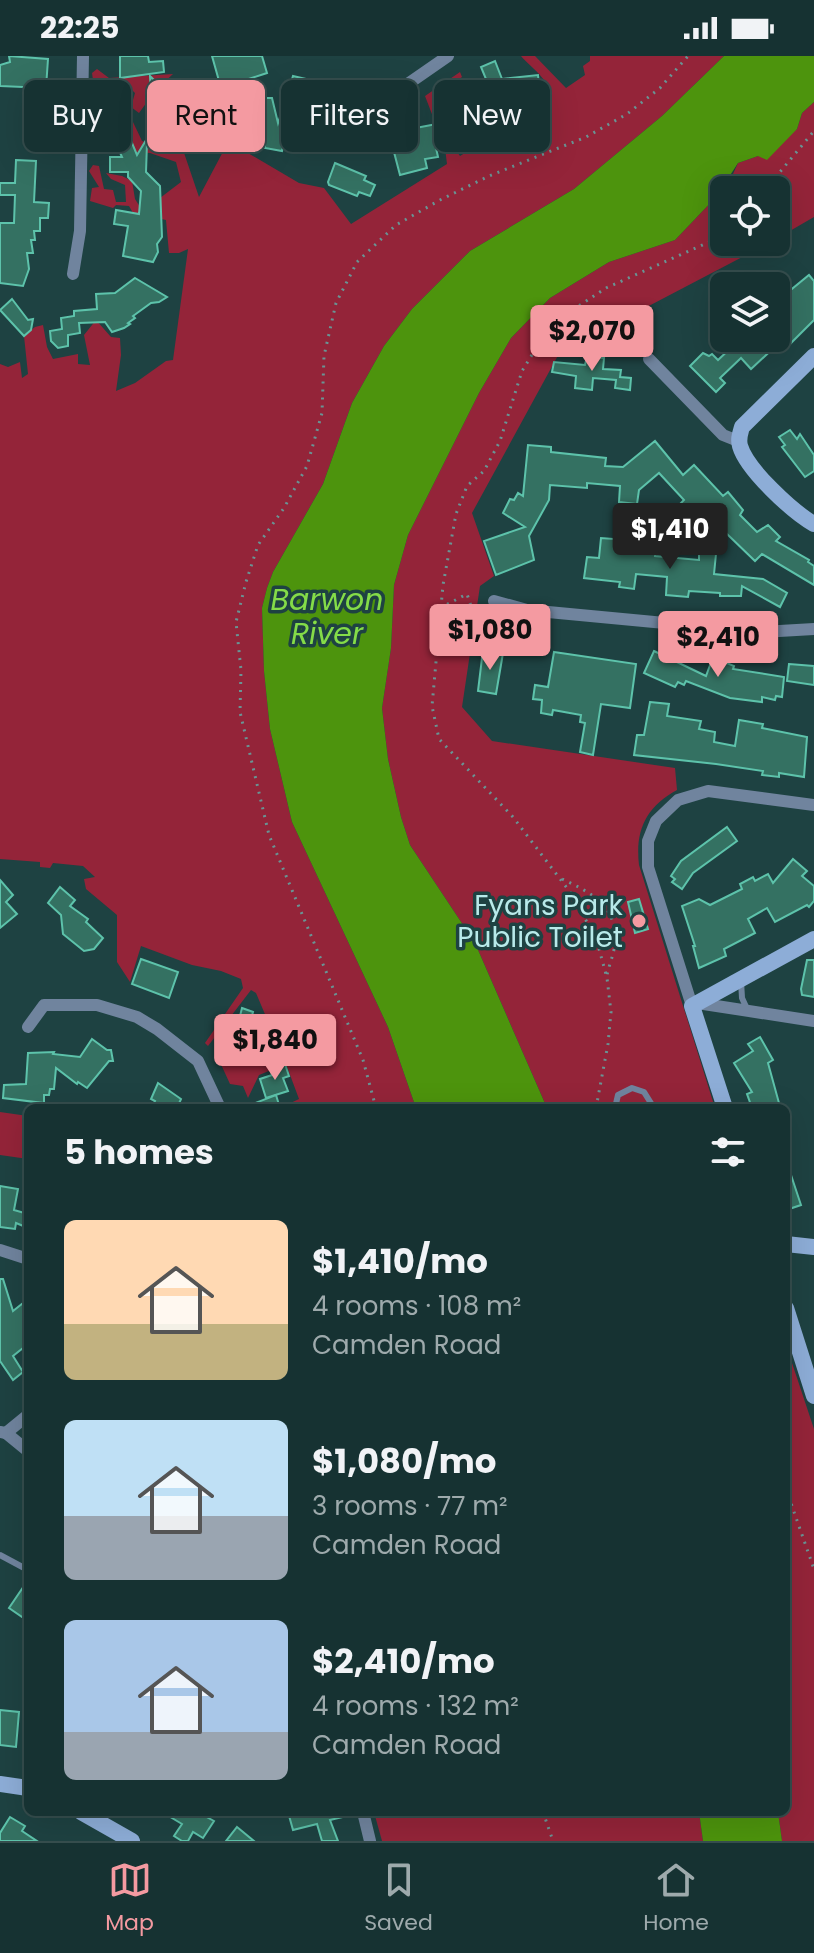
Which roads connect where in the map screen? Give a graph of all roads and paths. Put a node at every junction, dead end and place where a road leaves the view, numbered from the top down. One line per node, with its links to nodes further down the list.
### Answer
1 (83, 56): 8 (street)
2 (448, 56): 4 (street)
3 (688, 56): 29 (path)
4 (413, 80)
5 (814, 131): 6 (path)
6 (777, 176)
7 (710, 242): 14 (path)
8 (73, 274)
9 (814, 356): 11 (street)
10 (649, 359): 11 (street)
11 (738, 441): 12 (street)
12 (814, 524)
13 (494, 601): 16 (street)
14 (440, 608): 15 (path); 18 (path)
15 (476, 621)
16 (814, 629)
17 (814, 805): 24 (street)
18 (558, 877): 20 (path); 20 (path)
19 (814, 939): 21 (street)
20 (607, 978): 30 (path)
21 (742, 979): 24 (street); 25 (lane)
22 (36, 992): 23 (street)
23 (44, 1005): 27 (street); 28 (street)
24 (694, 1005): 25 (street); 33 (street)
25 (749, 1011): 26 (street)
26 (814, 1021)
27 (28, 1027)
28 (218, 1104)
29 (375, 1104)
30 (597, 1104)
31 (616, 1104): 32 (lane)
32 (652, 1104)
33 (724, 1104)
34 (790, 1244): 35 (street)
35 (814, 1247)
36 (0, 1250): 37 (street)
37 (24, 1258)
38 (790, 1321): 39 (street)
39 (814, 1396)
40 (24, 1418): 41 (street)
41 (3, 1432): 42 (street)
42 (24, 1448)
43 (790, 1500): 46 (path)
44 (0, 1555): 45 (lane)
45 (24, 1568)
46 (814, 1569)
47 (0, 1784): 48 (street)
48 (24, 1787)
49 (88, 1816): 52 (street)
50 (364, 1816): 53 (street)
51 (544, 1816): 54 (path)
52 (132, 1841)
53 (370, 1841)
54 (553, 1841)

